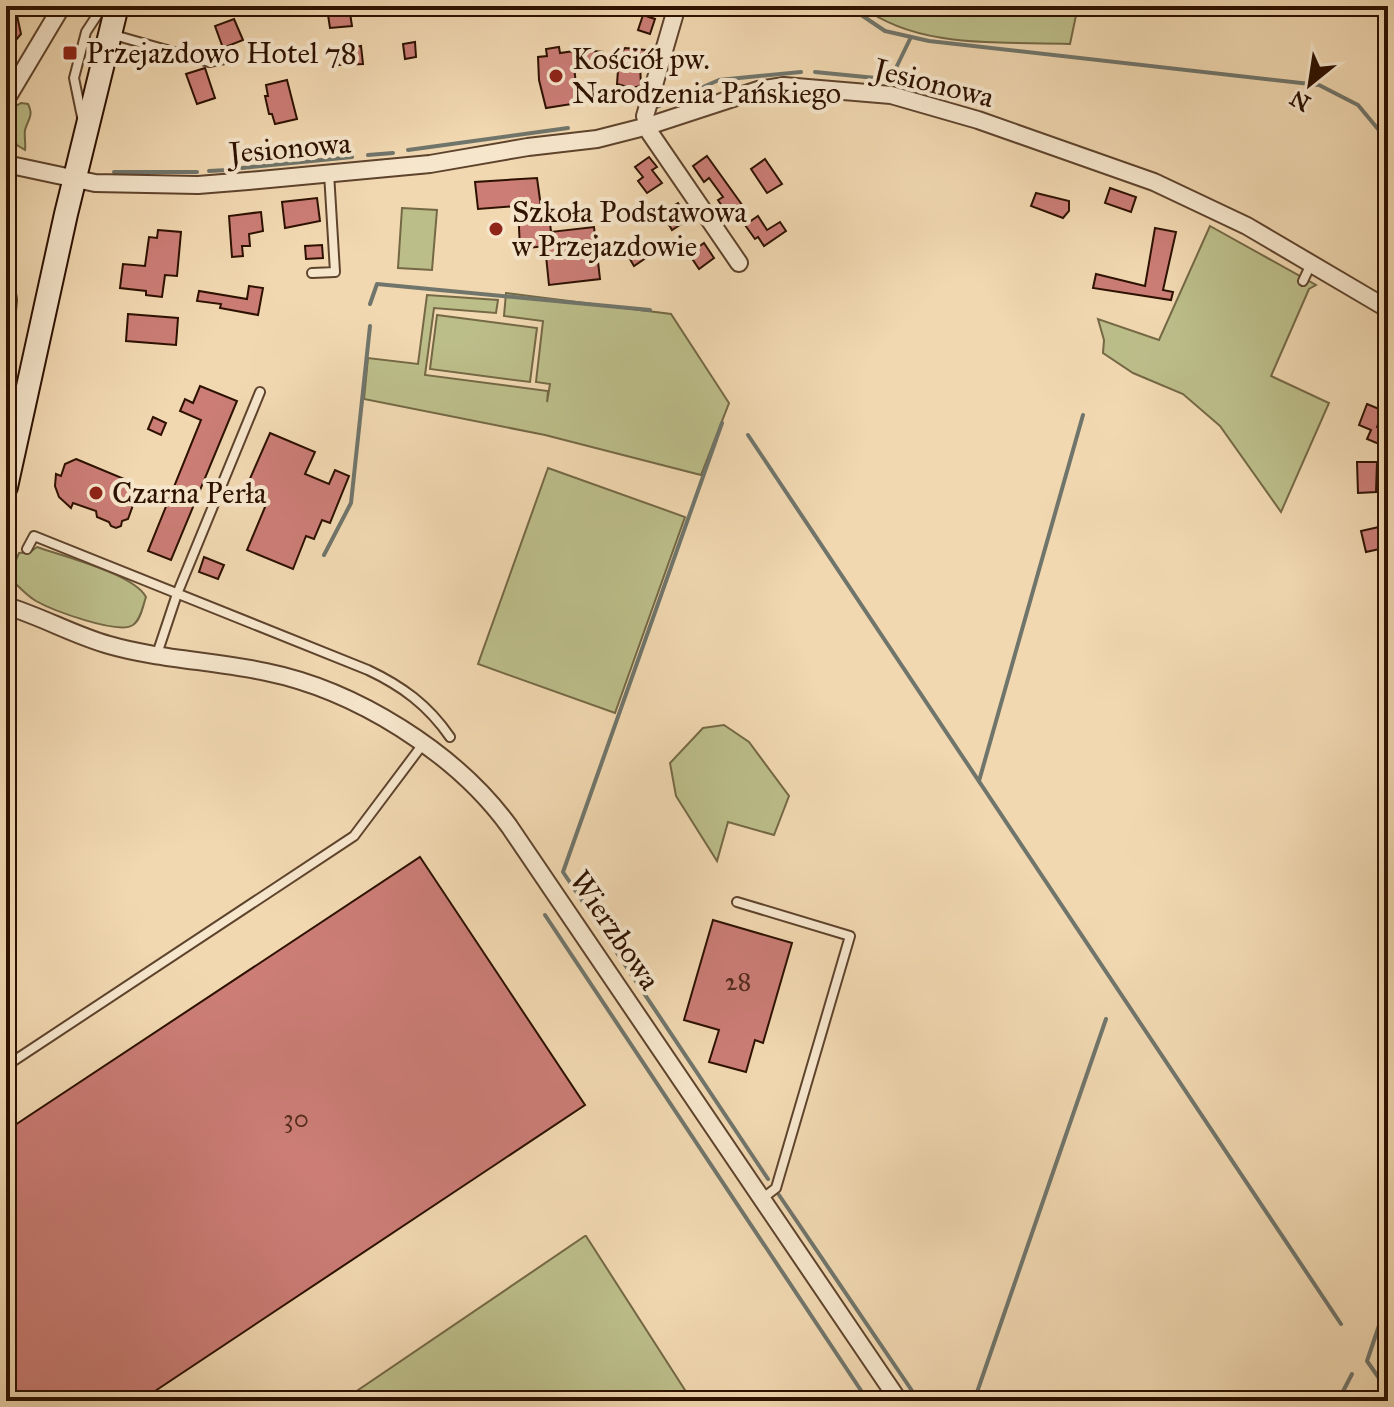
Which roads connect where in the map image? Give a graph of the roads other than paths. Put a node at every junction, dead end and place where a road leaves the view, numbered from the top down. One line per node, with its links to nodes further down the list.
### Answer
1 (62, 6): 7 (street)
2 (103, 6): 9 (lane)
3 (117, 6): 5 (main road)
4 (677, 6): 8 (street)
5 (109, 33): 6 (lane); 9 (main road)
6 (224, 59)
7 (6, 100)
8 (648, 126): 11 (street, Jesionowa); 13 (street); 14 (street, Jesionowa)
9 (85, 133): 12 (main road)
10 (6, 164): 12 (street, Jesionowa)
11 (329, 173): 12 (street, Jesionowa); 15 (lane)
12 (74, 179): 21 (main road)
13 (739, 263)
14 (1311, 264): 16 (lane); 18 (street, Jesionowa)
15 (312, 273)
16 (1303, 281)
17 (6, 287): 19 (street)
18 (1388, 309)
19 (6, 321)
20 (260, 392): 23 (lane)
21 (6, 487)
22 (27, 549): 23 (lane)
23 (177, 594): 25 (lane); 26 (lane)
24 (6, 606): 25 (street, Wierzbowa)
25 (157, 654): 27 (street, Wierzbowa)
26 (450, 737)
27 (423, 744): 29 (lane); 30 (street, Wierzbowa)
28 (737, 902): 30 (lane)
29 (6, 1066)
30 (763, 1198): 31 (street, Wierzbowa)
31 (899, 1401)

